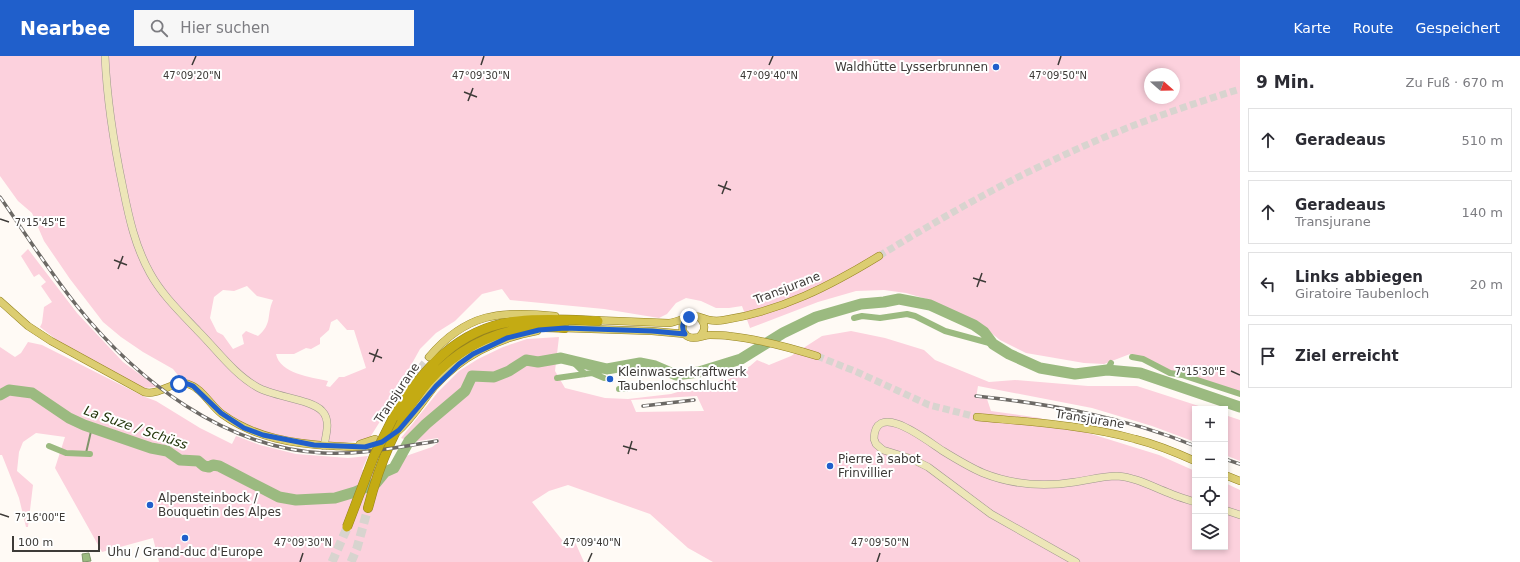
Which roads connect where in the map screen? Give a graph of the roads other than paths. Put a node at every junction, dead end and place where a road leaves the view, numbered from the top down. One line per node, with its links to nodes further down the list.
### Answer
1 (105, 56): 14 (street)
2 (878, 256): 4 (main road, Transjurane)
3 (0, 301): 14 (main road)
4 (699, 317): 5 (main road); 9 (main road)
5 (686, 319): 6 (main road, Transjurane); 8 (main road)
6 (598, 321): 10 (main road); 23 (highway, Transjurane, bridge)
7 (565, 328): 8 (main road, Transjurane); 15 (main road); 20 (highway, Transjurane)
8 (685, 334): 9 (main road)
9 (699, 337): 11 (main road)
10 (429, 356)
11 (817, 356)
12 (977, 417): 16 (main road, Transjurane)
13 (376, 439): 15 (main road)
14 (324, 446): 15 (main road)
15 (352, 446)
16 (1192, 460)
17 (1228, 476): 18 (main road)
18 (1240, 481)
19 (1192, 501): 24 (street)
20 (368, 508)
21 (1228, 511): 22 (street)
22 (1240, 515)
23 (347, 528)
24 (1076, 562)

